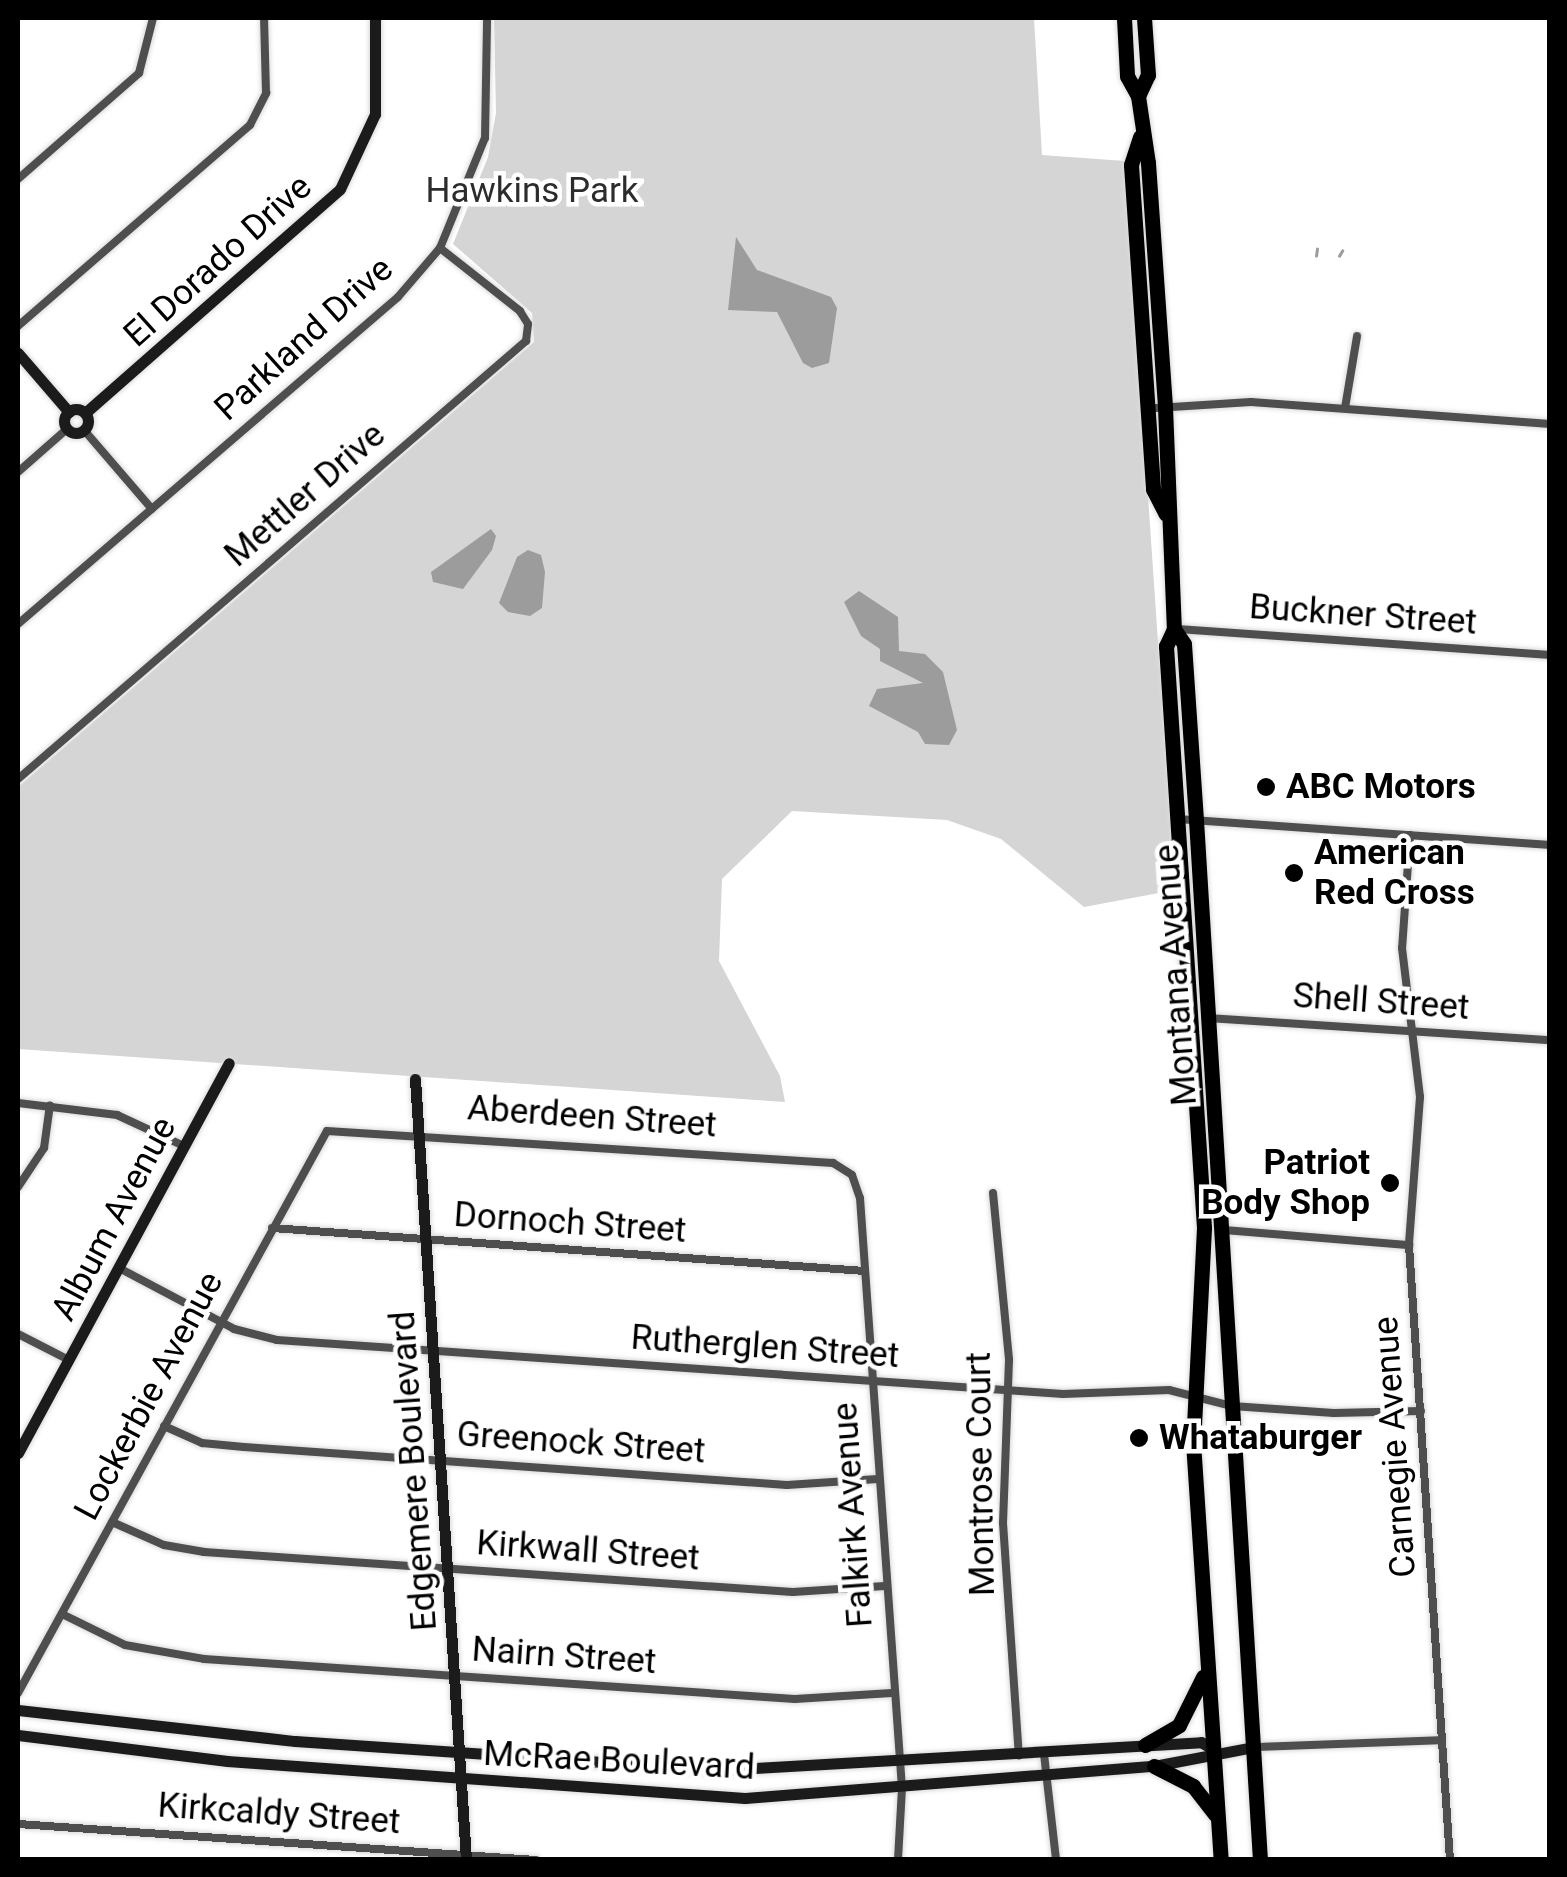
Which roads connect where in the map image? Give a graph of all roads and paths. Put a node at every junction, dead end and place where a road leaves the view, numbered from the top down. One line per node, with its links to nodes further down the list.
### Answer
1 (153, 18): 9 (street)
2 (264, 18): 11 (street)
3 (375, 18): 17 (main road, El Dorado Drive)
4 (487, 18): 10 (street, Parkland Drive)
5 (1124, 18): 7 (highway, Montana Avenue)
6 (1144, 18): 7 (highway, Montana Avenue)
7 (1138, 96): 8 (highway, Montana Avenue)
8 (1139, 138): 14 (highway, Montana Avenue); 23 (highway, Montana Avenue)
9 (18, 180)
10 (440, 248): 22 (street, Parkland Drive); 27 (street, Mettler Drive)
11 (18, 326)
12 (1357, 336): 15 (street)
13 (18, 353): 16 (main road)
14 (1160, 408): 15 (street); 23 (highway, Montana Avenue)
15 (1345, 408): 18 (street)
16 (69, 412): 17 (main road); 19 (main road)
17 (85, 414): 20 (main road)
18 (1550, 424)
19 (67, 428): 20 (main road); 21 (street)
20 (84, 430): 22 (street)
21 (18, 472)
22 (152, 509): 24 (street, Parkland Drive)
23 (1164, 512): 25 (highway, Montana Avenue)
24 (18, 624)
25 (1174, 629): 26 (street, Buckner Street); 28 (highway, Montana Avenue); 29 (highway, Montana Avenue)
26 (1550, 655)
27 (18, 779)
28 (1178, 818): 29 (street); 57 (highway, Montana Avenue)
29 (1196, 820): 30 (street); 32 (highway, Montana Avenue)
30 (1410, 835): 31 (street); 33 (street, Carnegie Avenue)
31 (1550, 845)
32 (1208, 1018): 33 (street, Shell Street); 46 (highway, Montana Avenue)
33 (1413, 1032): 34 (street, Shell Street); 48 (street, Carnegie Avenue)
34 (1550, 1040)
35 (229, 1063): 41 (main road, Album Avenue)
36 (416, 1078): 40 (main road, Edgemere Boulevard)
37 (18, 1103): 38 (street)
38 (50, 1105): 41 (street); 43 (street)
39 (332, 1130): 40 (street, Aberdeen Street); 45 (street, Lockerbie Avenue)
40 (418, 1132): 42 (street, Aberdeen Street); 47 (main road, Edgemere Boulevard)
41 (184, 1146): 49 (main road, Album Avenue)
42 (847, 1171): 50 (street, Falkirk Avenue)
43 (18, 1187)
44 (993, 1192): 56 (street, Montrose Court)
45 (272, 1228): 47 (street, Dornoch Street); 51 (street, Lockerbie Avenue)
46 (1224, 1230): 48 (street); 58 (highway, Montana Avenue)
47 (426, 1241): 50 (street, Dornoch Street); 53 (main road, Edgemere Boulevard)
48 (1409, 1245): 59 (street, Carnegie Avenue)
49 (119, 1268): 51 (street, Rutherglen Street); 54 (main road, Album Avenue)
50 (864, 1271): 55 (street, Falkirk Avenue)
51 (220, 1322): 53 (street, Rutherglen Street); 60 (street, Lockerbie Avenue)
52 (18, 1334): 54 (street)
53 (432, 1351): 55 (street, Rutherglen Street); 62 (main road, Edgemere Boulevard)
54 (68, 1360): 61 (main road, Album Avenue)
55 (872, 1382): 56 (street, Rutherglen Street); 63 (street, Falkirk Avenue)
56 (1009, 1391): 57 (street, Rutherglen Street); 80 (street, Montrose Court)
57 (1195, 1394): 58 (street, Rutherglen Street); 68 (highway, Montana Avenue)
58 (1232, 1406): 59 (street, Rutherglen Street); 76 (highway, Montana Avenue)
59 (1421, 1411): 74 (street, Carnegie Avenue)
60 (164, 1426): 62 (street, Greenock Street); 64 (street, Lockerbie Avenue)
61 (18, 1453)
62 (440, 1461): 63 (street, Greenock Street); 65 (main road, Edgemere Boulevard)
63 (878, 1479): 66 (street, Falkirk Avenue)
64 (112, 1522): 65 (street, Kirkwall Street); 67 (street, Lockerbie Avenue)
65 (448, 1568): 66 (street, Kirkwall Street); 69 (main road, Edgemere Boulevard)
66 (885, 1586): 71 (street, Falkirk Avenue)
67 (62, 1614): 69 (street, Nairn Street); 70 (street, Lockerbie Avenue)
68 (1205, 1668): 75 (highway); 77 (highway, Montana Avenue)
69 (455, 1676): 71 (street, Nairn Street); 78 (main road, Edgemere Boulevard)
70 (18, 1693)
71 (892, 1693): 81 (street, Falkirk Avenue)
72 (18, 1710): 78 (main road, McRae Boulevard)
73 (18, 1735): 84 (main road, McRae Boulevard)
74 (1442, 1740): 76 (street); 94 (street, Carnegie Avenue)
75 (1145, 1745): 77 (main road, McRae Boulevard); 79 (main road, McRae Boulevard)
76 (1254, 1747): 77 (main road, McRae Boulevard); 93 (highway, Montana Avenue)
77 (1214, 1750): 82 (main road, McRae Boulevard); 86 (highway, Montana Avenue)
78 (460, 1753): 81 (main road, McRae Boulevard); 84 (main road, Edgemere Boulevard)
79 (1044, 1754): 80 (main road, McRae Boulevard); 83 (street)
80 (1019, 1755): 81 (main road, McRae Boulevard)
81 (899, 1763): 85 (street, Falkirk Avenue)
82 (1154, 1766): 83 (main road, McRae Boulevard); 86 (highway)
83 (1049, 1776): 85 (main road, McRae Boulevard); 91 (street)
84 (461, 1779): 85 (main road, McRae Boulevard); 88 (main road, Edgemere Boulevard)
85 (902, 1788): 90 (street, Falkirk Avenue)
86 (1218, 1818): 92 (highway, Montana Avenue)
87 (18, 1824): 88 (street, Kirkcaldy Street)
88 (466, 1857): 89 (street, Kirkcaldy Street)
89 (536, 1860)
90 (898, 1860)
91 (1056, 1860)
92 (1220, 1860)
93 (1260, 1860)
94 (1450, 1860)

